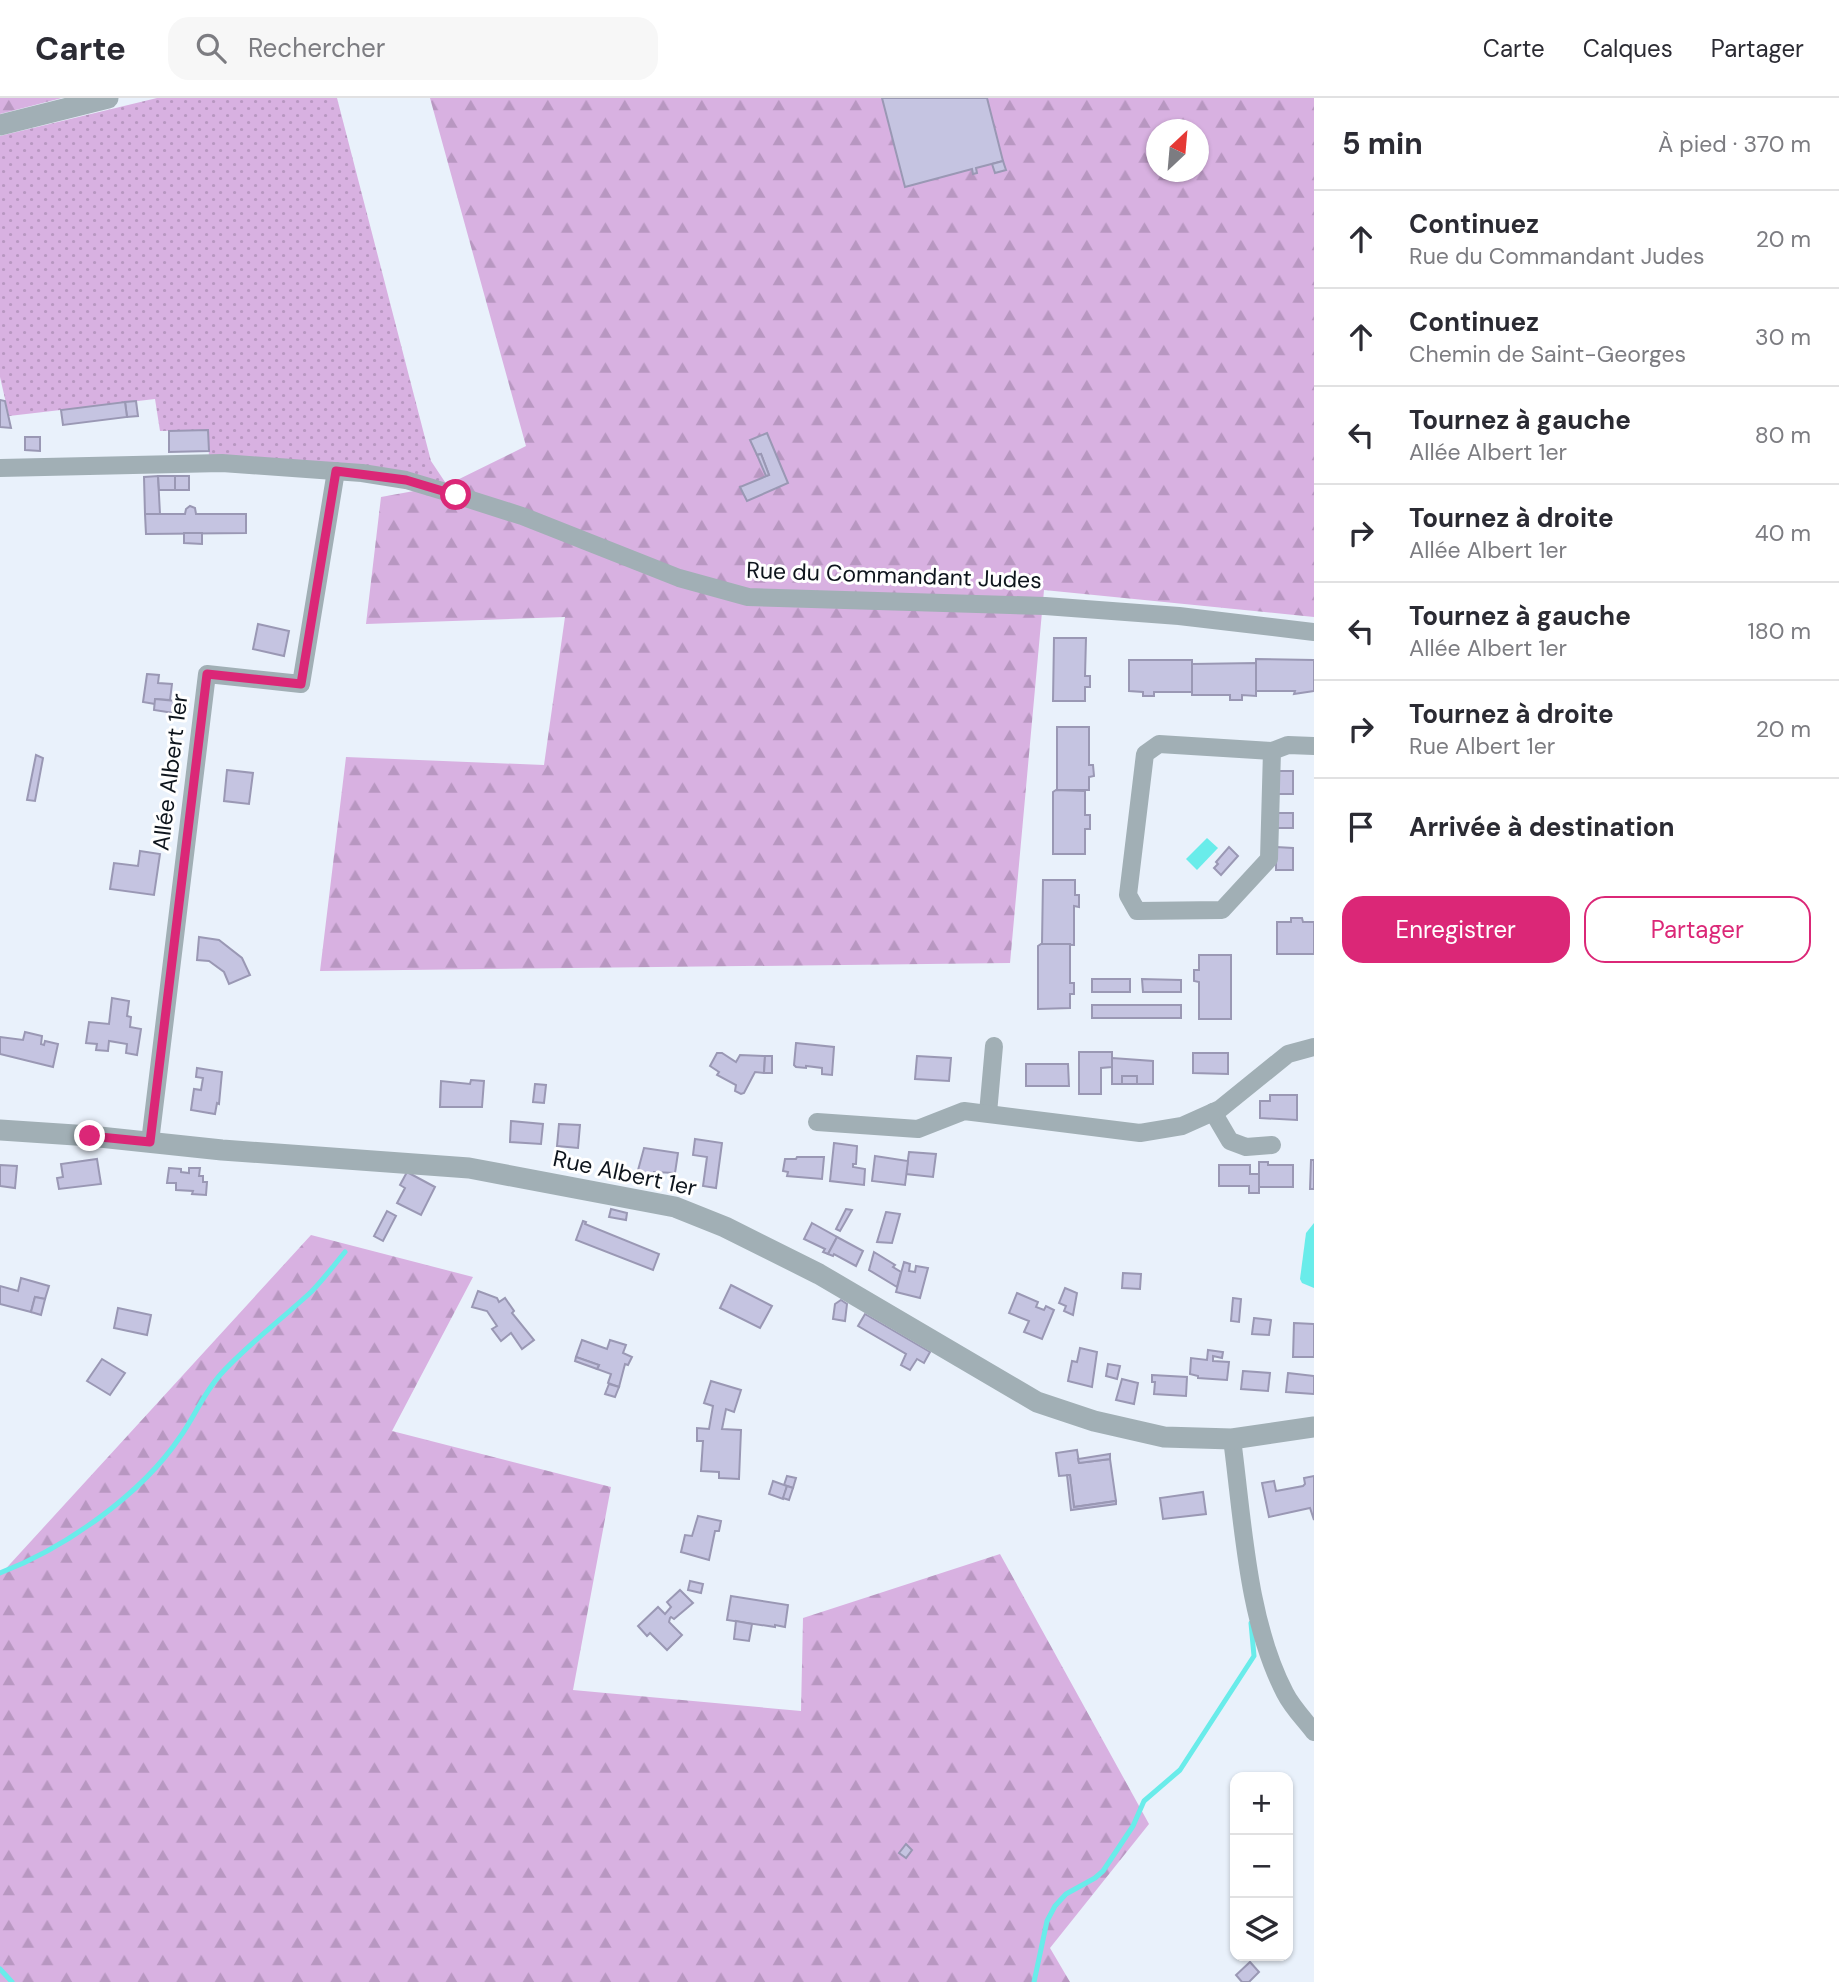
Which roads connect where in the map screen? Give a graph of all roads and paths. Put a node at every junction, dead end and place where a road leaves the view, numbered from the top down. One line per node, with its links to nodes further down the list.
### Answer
1 (108, 98): 2 (street)
2 (0, 125)
3 (0, 468): 4 (street, Rue du Commandant Judes)
4 (336, 471): 5 (street, Rue du Commandant Judes); 14 (street, Allée Albert 1er)
5 (1314, 632)
6 (1314, 746): 7 (street)
7 (1272, 751): 7 (street)
8 (994, 1046): 11 (street)
9 (1314, 1047): 10 (street)
10 (1213, 1112): 11 (street); 15 (street)
11 (988, 1113): 12 (street)
12 (817, 1122)
13 (0, 1130): 14 (street, Rue Albert 1er)
14 (150, 1142): 17 (street, Rue Albert 1er)
15 (1272, 1145)
16 (1314, 1427): 17 (street, Rue Albert 1er)
17 (1232, 1439): 18 (street)
18 (1314, 1732)

